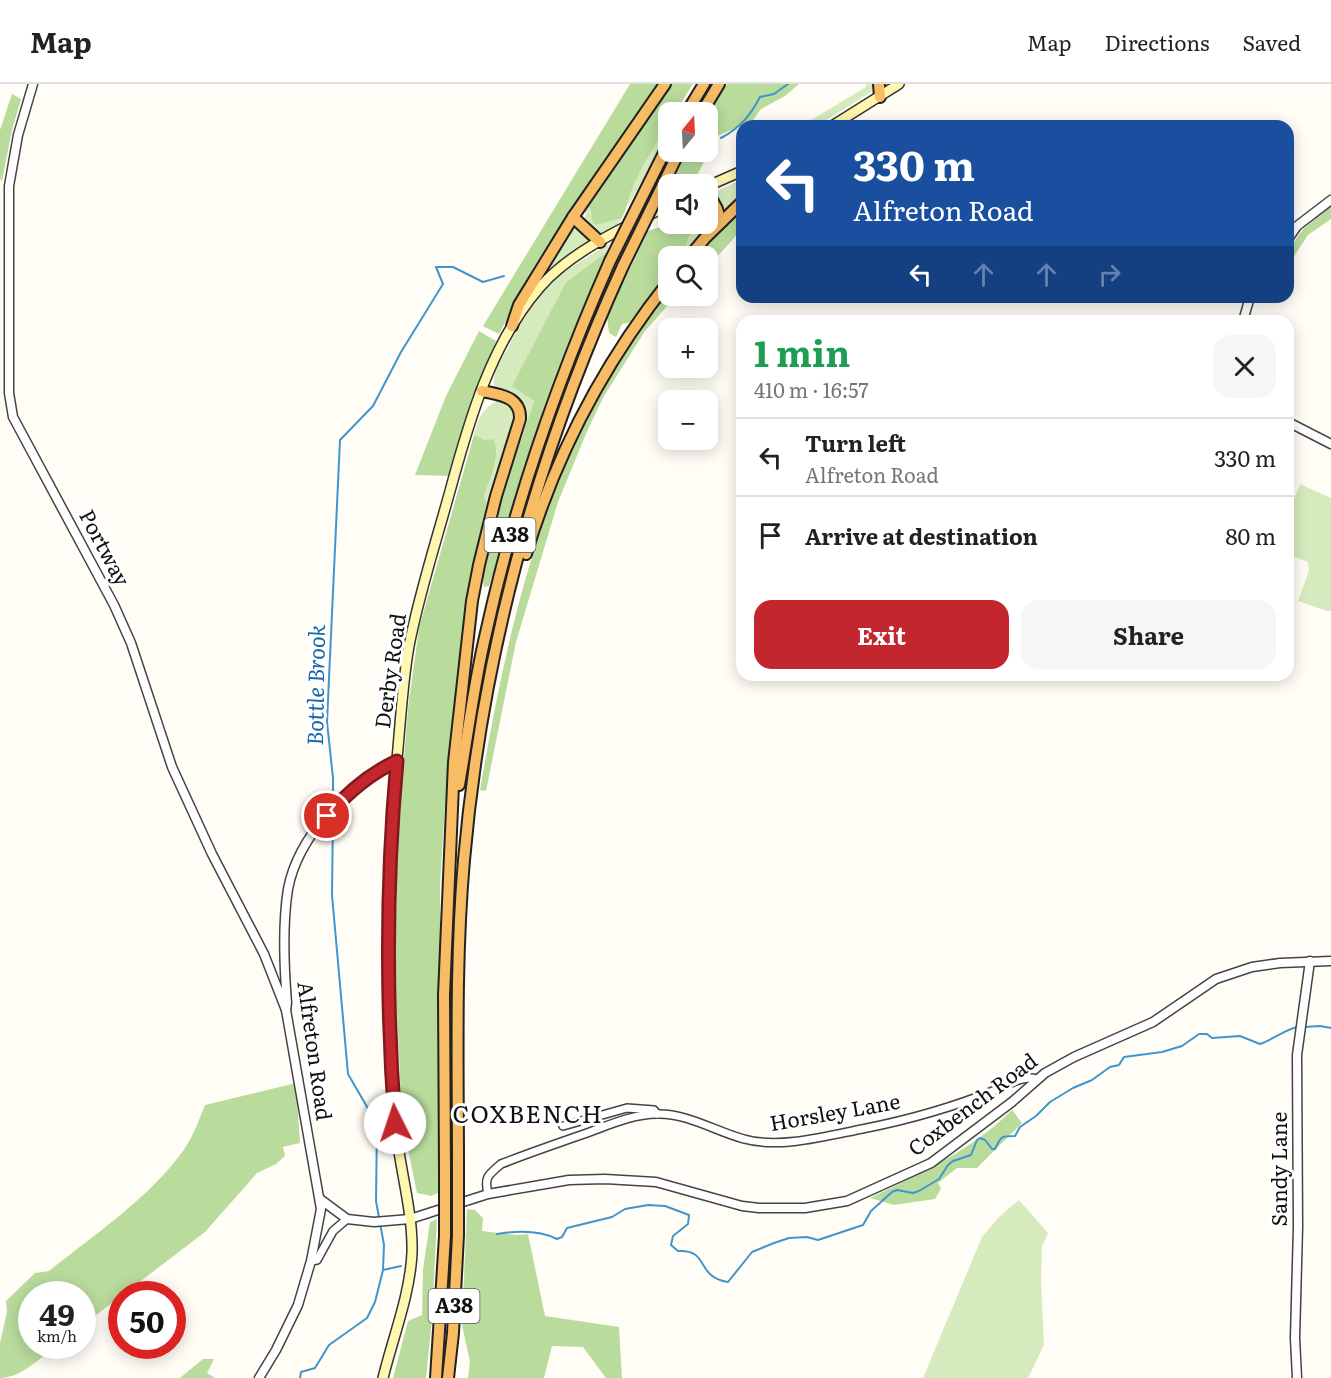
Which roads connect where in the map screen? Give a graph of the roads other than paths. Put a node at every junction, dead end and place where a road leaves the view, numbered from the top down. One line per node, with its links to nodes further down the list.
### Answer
1 (33, 84): 34 (street, Portway)
2 (665, 84): 19 (highway)
3 (704, 84): 8 (highway)
4 (719, 84): 9 (highway)
5 (879, 84): 7 (highway)
6 (898, 84): 7 (main road)
7 (880, 97): 10 (main road)
8 (693, 102)
9 (708, 102)
10 (842, 120)
11 (660, 162): 31 (highway, A38, bridge)
12 (674, 162): 29 (highway, A38, bridge)
13 (736, 174): 14 (main road)
14 (718, 182)
15 (1331, 200): 21 (street)
16 (736, 208): 20 (highway)
17 (658, 211): 22 (main road, Derby Road)
18 (718, 212): 20 (highway)
19 (573, 217): 22 (highway); 25 (highway)
20 (721, 222): 23 (highway)
21 (1294, 230)
22 (600, 242): 25 (main road, Derby Road)
23 (699, 246)
24 (658, 295): 29 (highway)
25 (512, 326): 26 (main road, Derby Road)
26 (482, 391): 30 (main road, Derby Road); 31 (highway)
27 (1294, 425): 28 (street)
28 (1331, 444)
29 (480, 732): 46 (highway, A38, bridge)
30 (397, 761): 34 (street, Alfreton Road); 41 (main road, Derby Road)
31 (453, 821): 45 (highway, A38, bridge)
32 (1310, 961): 33 (street, Coxbench Road); 35 (street, Coxbench Road); 47 (street, Sandy Lane)
33 (1331, 961)
34 (286, 1010): 39 (street, Alfreton Road)
35 (1037, 1079): 36 (street, Horsley Lane); 38 (street, Coxbench Road)
36 (657, 1114): 37 (street); 38 (street, Horsley Lane)
37 (563, 1126)
38 (488, 1194): 41 (street, Coxbench Road)
39 (320, 1199): 40 (street); 42 (street, Alfreton Road)
40 (347, 1219): 41 (street, Coxbench Road); 42 (street)
41 (410, 1219): 44 (main road, Derby Road)
42 (311, 1261): 43 (street, Alfreton Road)
43 (259, 1378)
44 (383, 1378)
45 (436, 1378)
46 (448, 1378)
47 (1297, 1378)

